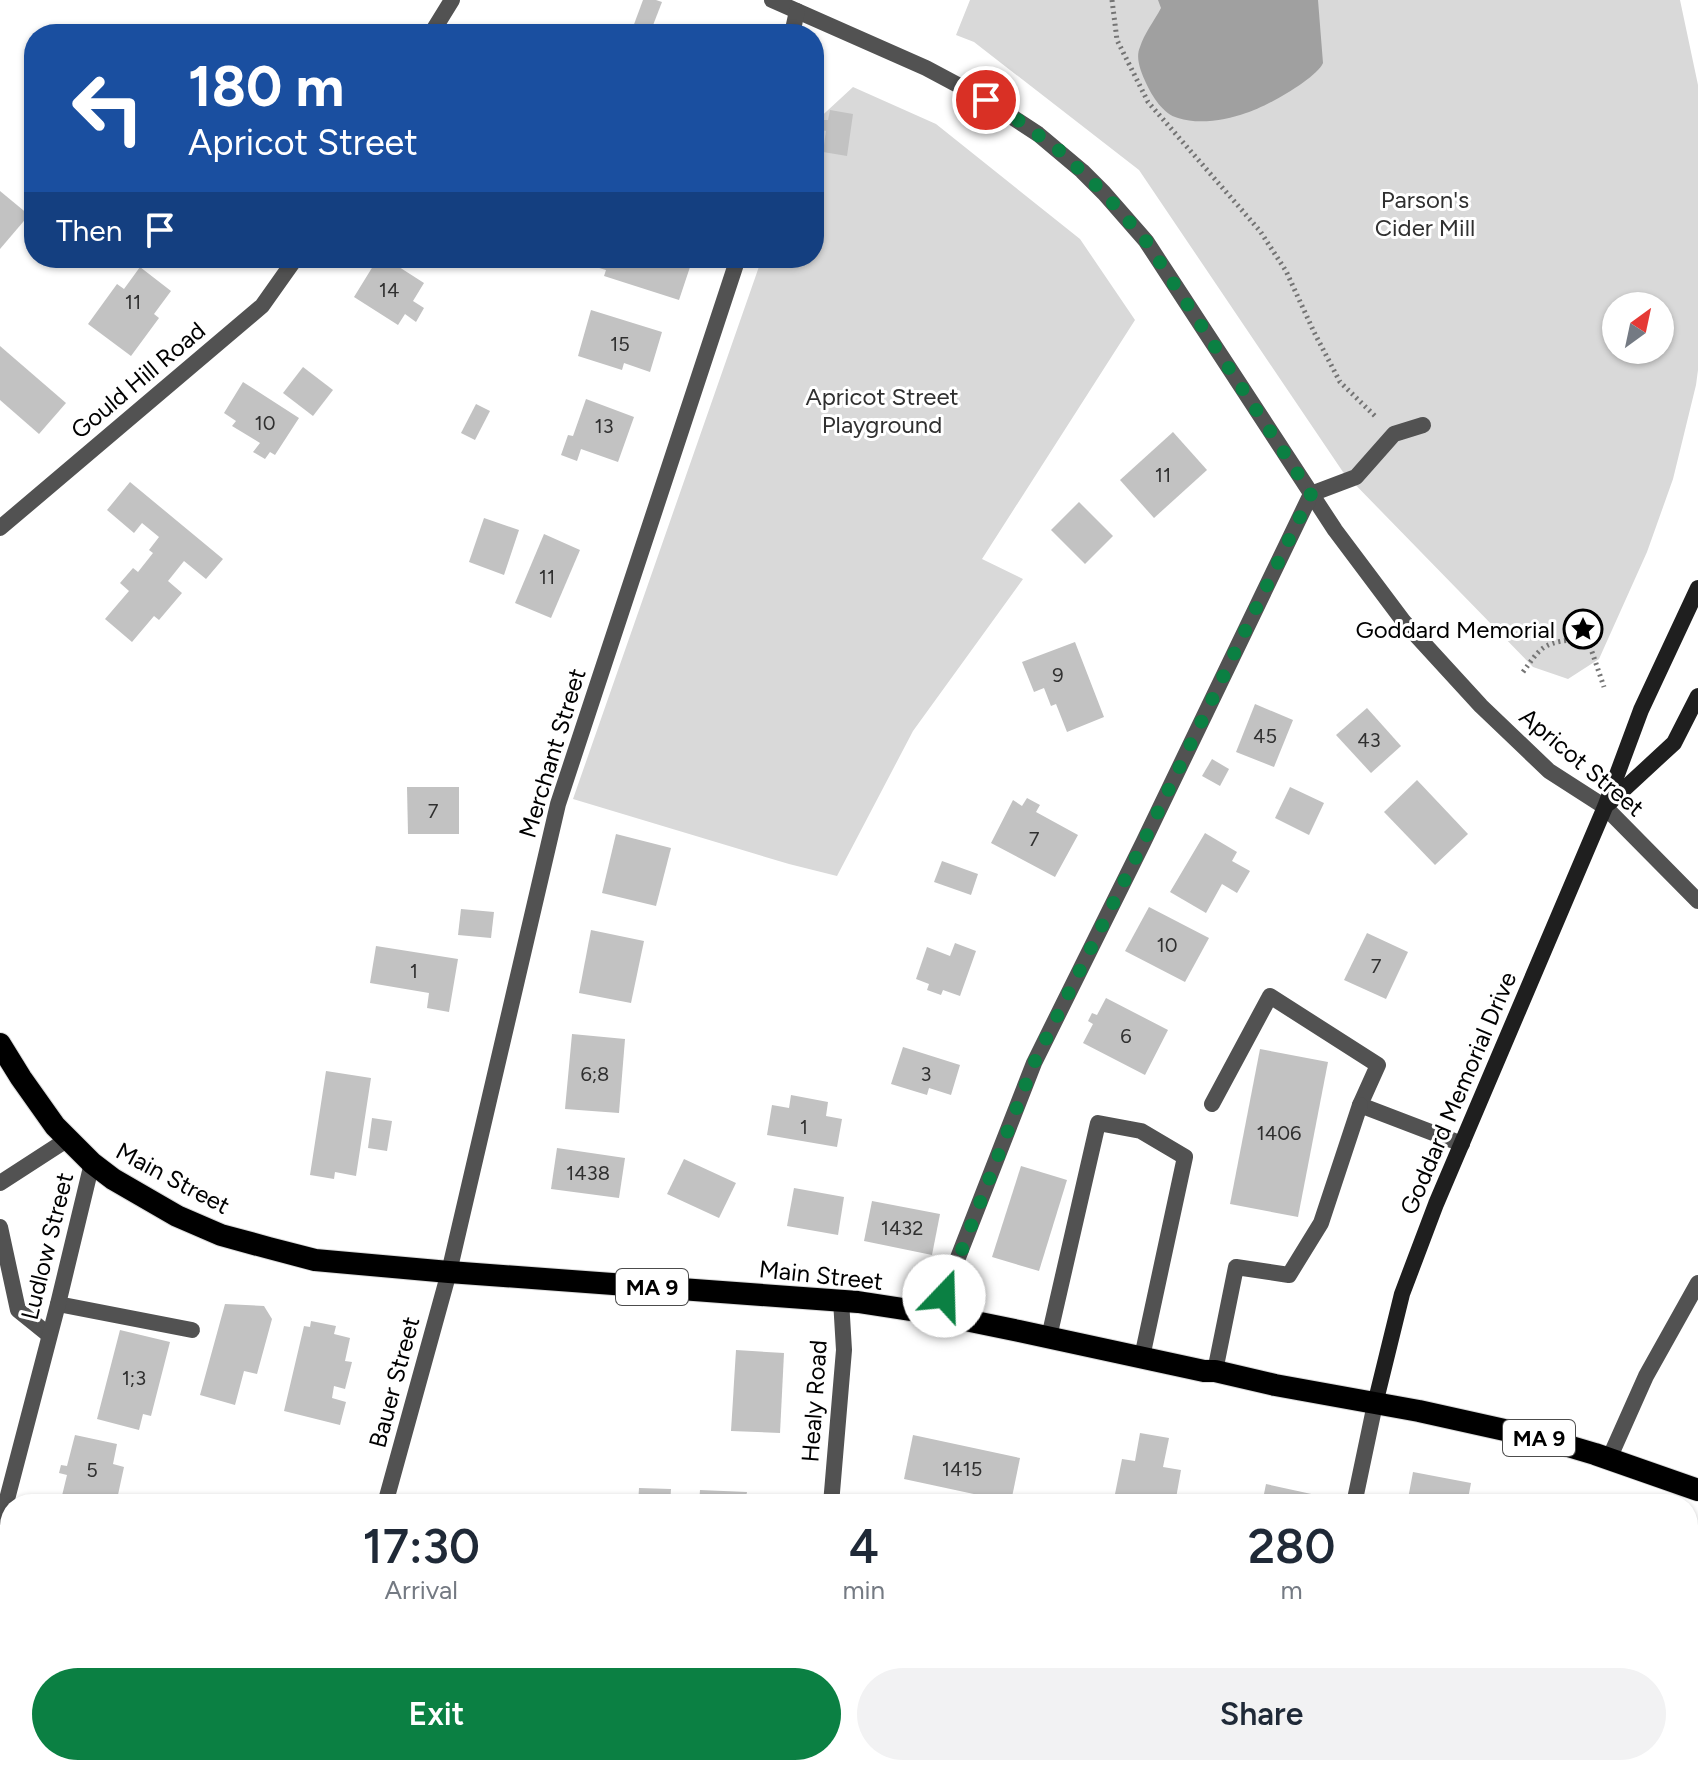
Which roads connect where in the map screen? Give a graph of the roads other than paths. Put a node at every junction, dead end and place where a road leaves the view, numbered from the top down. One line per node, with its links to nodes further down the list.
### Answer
1 (452, 0): 4 (street)
2 (772, 0): 3 (street, Apricot Street)
3 (797, 11): 5 (street); 9 (street, Apricot Street)
4 (437, 24)
5 (794, 24)
6 (289, 268): 10 (street, Gould Hill Road)
7 (735, 268): 23 (street, Merchant Street)
8 (1423, 425): 9 (street)
9 (1311, 494): 13 (street, Apricot Street); 27 (street)
10 (0, 528)
11 (1698, 588): 13 (main road, Goddard Memorial Drive)
12 (1698, 696): 13 (main road, Goddard Memorial Drive)
13 (1605, 807): 14 (street, Apricot Street); 19 (main road, Goddard Memorial Drive)
14 (1698, 901)
15 (0, 1044): 18 (highway, Main Street / MA 9)
16 (1212, 1104): 17 (street)
17 (1360, 1105): 19 (street); 32 (street)
18 (68, 1139): 20 (highway, Main Street / MA 9); 21 (street)
19 (1462, 1144): 33 (main road, Goddard Memorial Drive)
20 (92, 1163): 23 (highway, Main Street / MA 9); 26 (street, Ludlow Street)
21 (0, 1183)
22 (0, 1227): 29 (street)
23 (449, 1272): 25 (highway, Main Street / MA 9); 37 (street, Bauer Street)
24 (1698, 1283): 34 (street)
25 (841, 1300): 27 (highway, Main Street / MA 9); 38 (street, Healy Road)
26 (58, 1304): 28 (street); 29 (street, Ludlow Street)
27 (936, 1314): 30 (highway, Main Street / MA 9)
28 (192, 1330)
29 (49, 1335): 36 (street, Ludlow Street)
30 (1049, 1337): 31 (highway, Main Street / MA 9); 31 (street)
31 (1142, 1357): 32 (highway, Main Street / MA 9)
32 (1215, 1371): 33 (highway, Main Street / MA 9)
33 (1375, 1404): 34 (highway, Main Street / MA 9); 39 (street)
34 (1609, 1459): 35 (highway, Main Street / MA 9)
35 (1698, 1490)
36 (8, 1494)
37 (388, 1494)
38 (832, 1494)
39 (1356, 1494)

